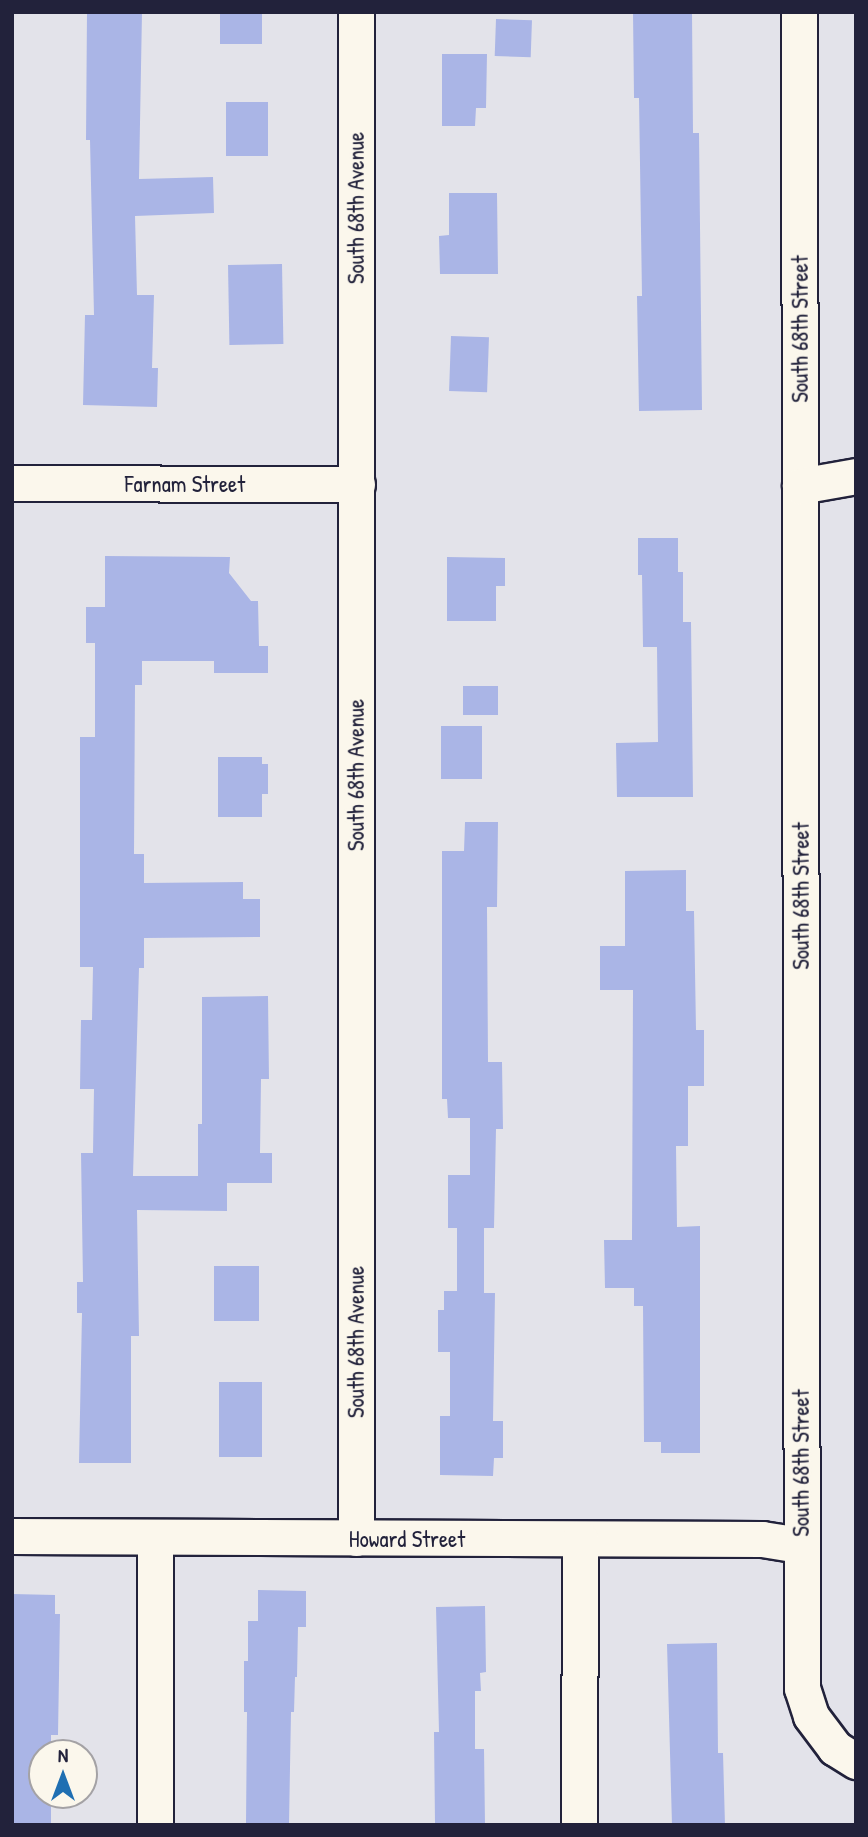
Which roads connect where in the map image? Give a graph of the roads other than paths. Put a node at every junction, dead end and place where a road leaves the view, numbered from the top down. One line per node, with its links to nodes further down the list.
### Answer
1 (356, 12): 5 (street, South 68th Avenue)
2 (799, 12): 6 (street, South 68th Street)
3 (856, 476): 6 (street)
4 (12, 483): 5 (street, Farnam Street)
5 (357, 484): 8 (street, South 68th Avenue)
6 (800, 486): 11 (street, South 68th Street)
7 (12, 1536): 9 (street, Howard Street)
8 (356, 1538): 9 (street, Howard Street); 10 (street, Howard Street)
9 (155, 1539): 13 (street)
10 (580, 1539): 11 (street, Howard Street); 14 (street)
11 (801, 1545): 12 (street, South 68th Street)
12 (855, 1761)
13 (155, 1825)
14 (579, 1825)

